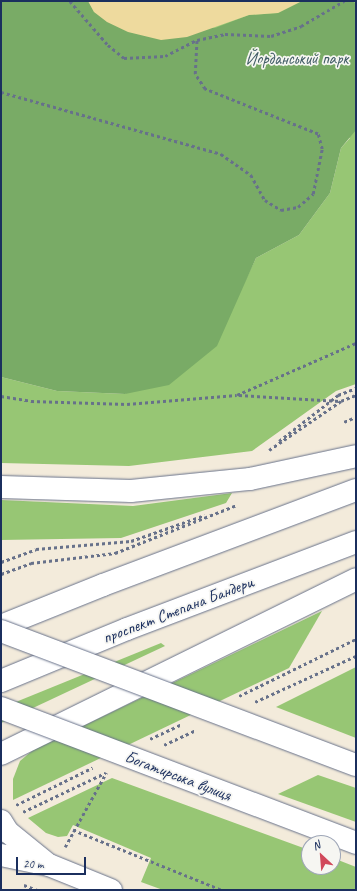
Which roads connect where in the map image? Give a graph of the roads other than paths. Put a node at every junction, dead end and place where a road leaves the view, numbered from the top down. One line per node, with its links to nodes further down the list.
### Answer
1 (356, 456): 2 (main road)
2 (1, 487)
3 (356, 490): 6 (main road)
4 (356, 542): 8 (main road, проспект Степана Бандери)
5 (356, 579): 10 (main road)
6 (1, 626)
7 (1, 632): 11 (main road, bridge)
8 (1, 681)
9 (1, 708): 13 (main road, Богатирська вулиця, bridge)
10 (2, 755)
11 (356, 765)
12 (1, 822): 15 (main road)
13 (356, 843)
14 (1, 855): 15 (main road)
15 (49, 866): 16 (main road)
16 (111, 890)

